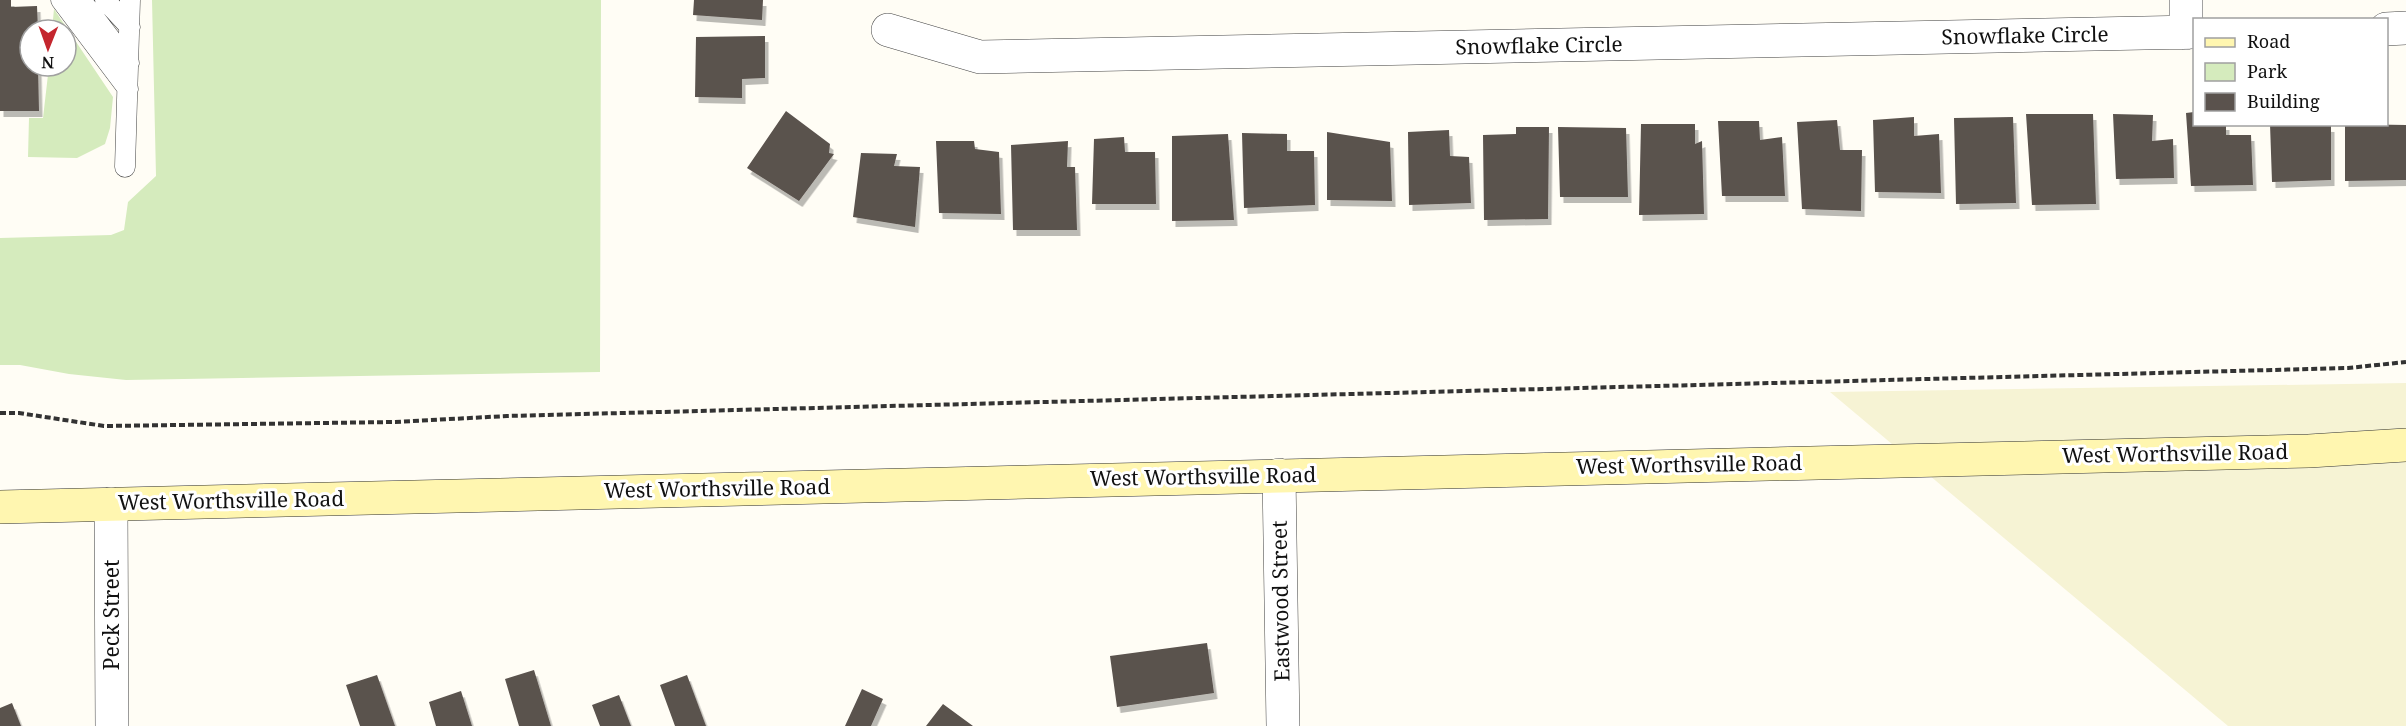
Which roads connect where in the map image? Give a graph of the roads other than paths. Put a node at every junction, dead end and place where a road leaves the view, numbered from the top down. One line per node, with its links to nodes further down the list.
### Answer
1 (61, 0): 12 (lane)
2 (81, 0): 11 (lane)
3 (105, 0): 6 (lane)
4 (130, 0): 6 (lane)
5 (2186, 0): 10 (street)
6 (130, 27): 11 (lane)
7 (2406, 28): 8 (street)
8 (2388, 29)
9 (888, 30): 10 (street, Snowflake Circle)
10 (2190, 33)
11 (129, 63): 12 (lane)
12 (128, 89): 13 (lane)
13 (125, 167)
14 (2406, 445): 15 (main road, West Worthsville Road)
15 (1279, 475): 16 (main road, West Worthsville Road); 19 (street, Eastwood Street)
16 (111, 504): 17 (main road, West Worthsville Road); 18 (street, Peck Street)
17 (0, 507)
18 (112, 726)
19 (1283, 726)

